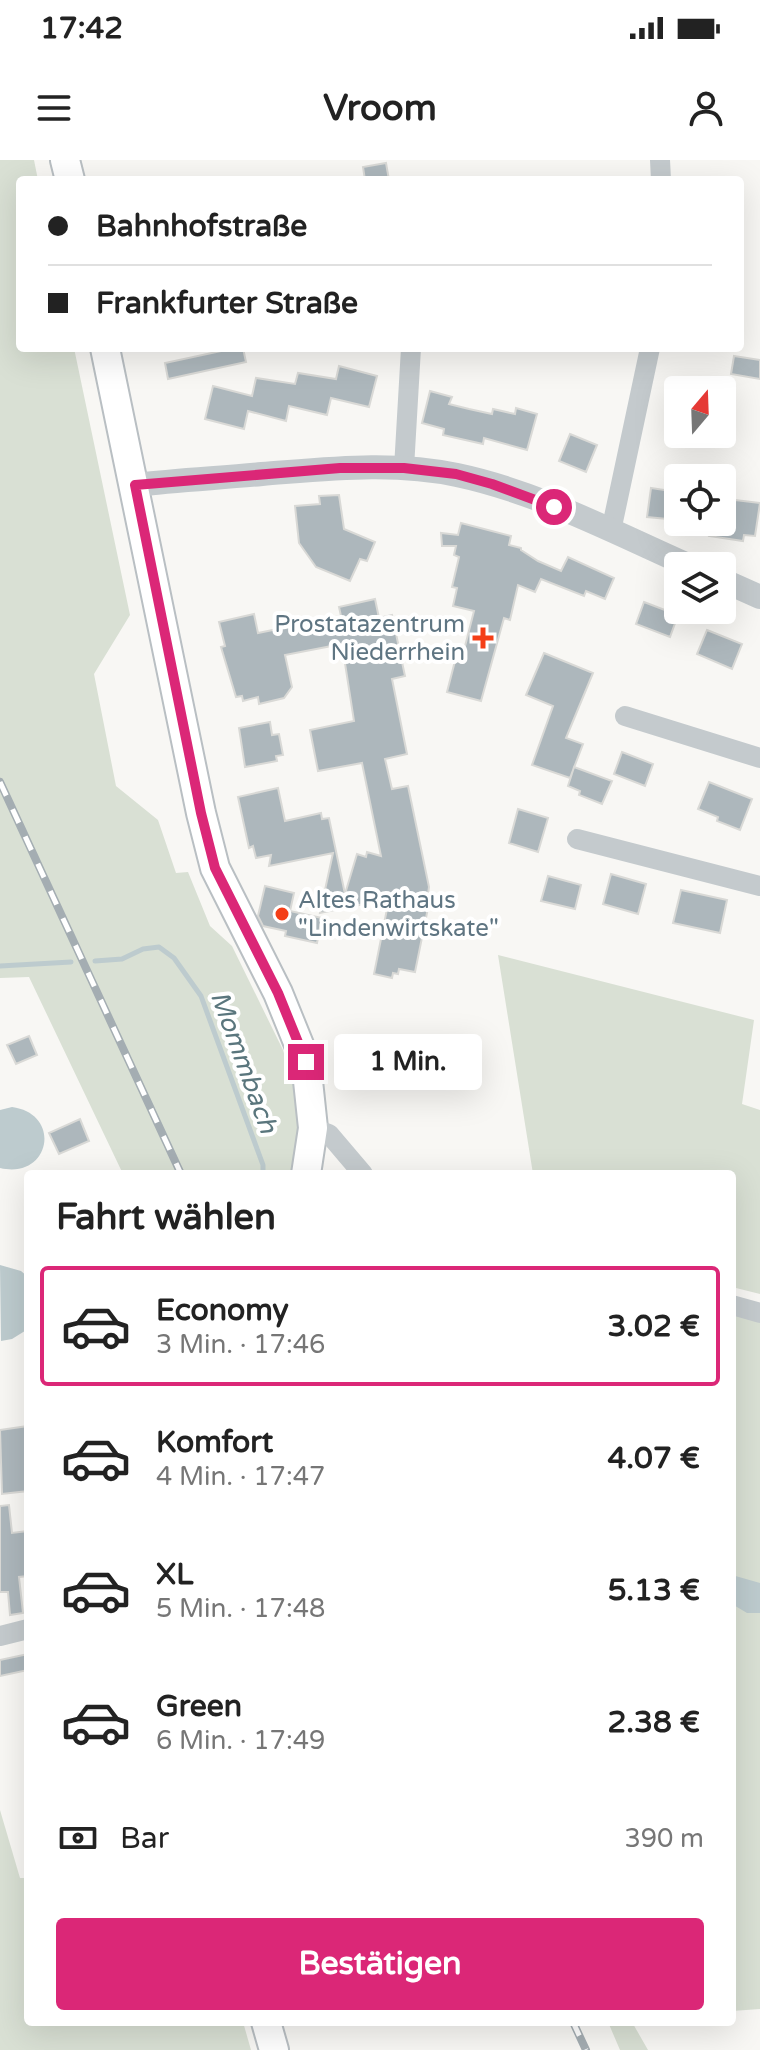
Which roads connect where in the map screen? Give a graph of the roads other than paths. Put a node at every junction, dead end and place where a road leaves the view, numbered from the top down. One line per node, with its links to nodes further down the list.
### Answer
1 (106, 352): 5 (main road)
2 (411, 352): 4 (street)
3 (649, 352): 6 (street)
4 (404, 468): 5 (street); 6 (street)
5 (135, 485): 14 (main road)
6 (611, 531): 7 (street)
7 (664, 554)
8 (736, 586): 9 (street)
9 (760, 597)
10 (625, 716): 11 (street)
11 (760, 758)
12 (577, 839): 13 (street)
13 (760, 886)
14 (313, 1128): 15 (main road); 16 (street)
15 (307, 1170)
16 (360, 1170)
17 (736, 1306): 18 (street)
18 (760, 1313)
19 (24, 1630): 20 (street)
20 (0, 1636)
21 (267, 2026): 22 (main road)
22 (274, 2050)

